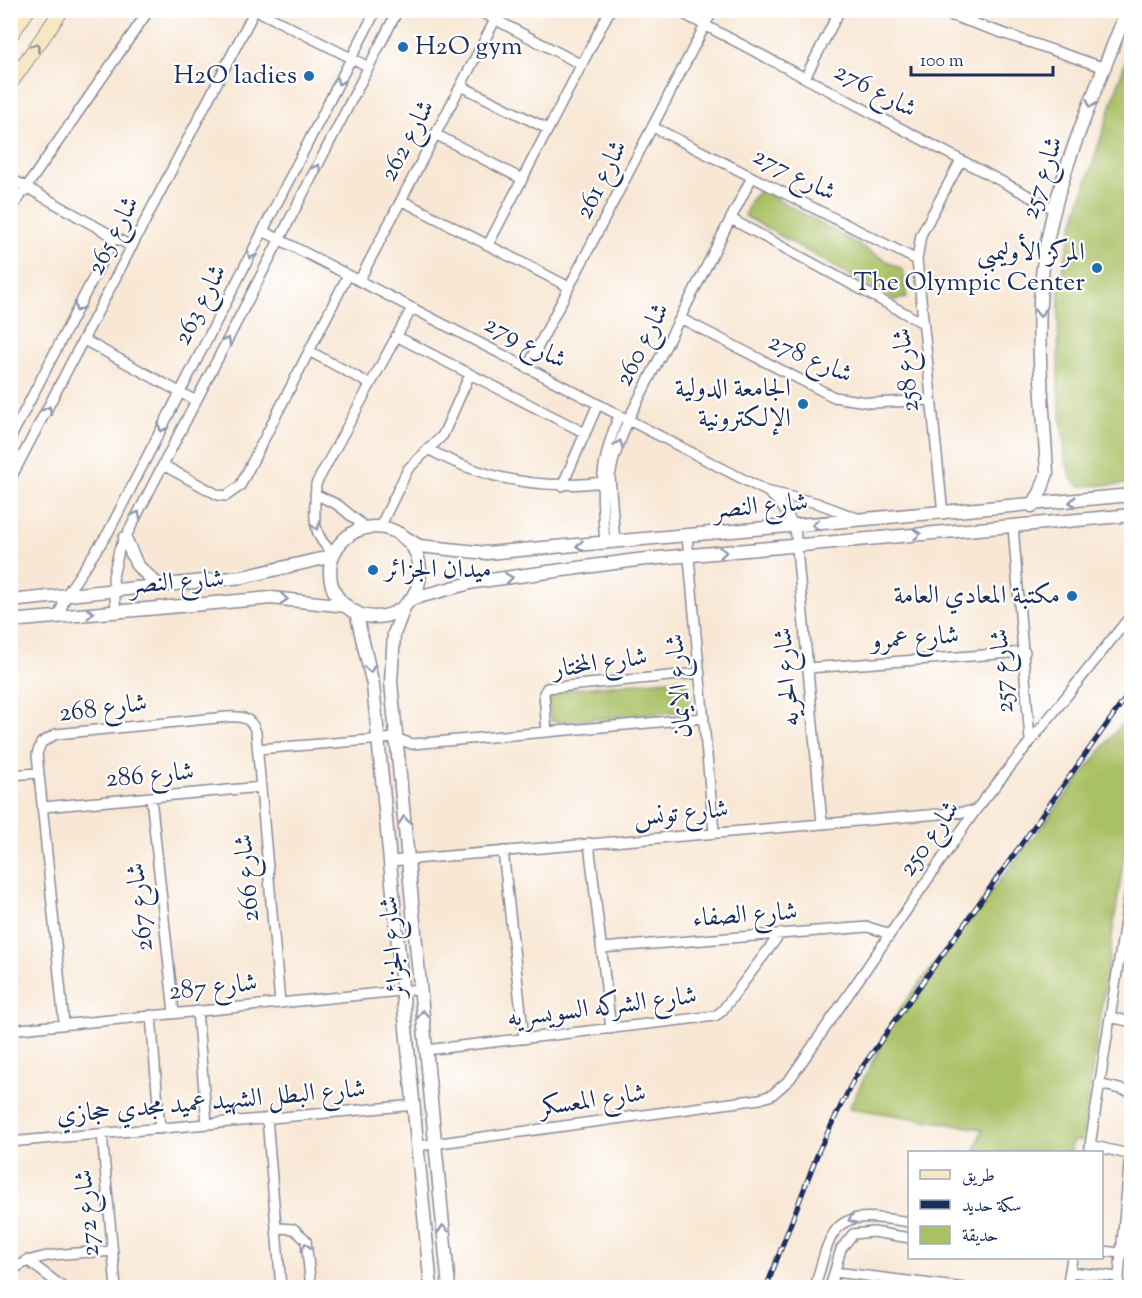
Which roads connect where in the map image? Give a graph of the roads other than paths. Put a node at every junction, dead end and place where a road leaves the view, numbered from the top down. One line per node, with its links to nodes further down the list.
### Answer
1 (28, 10): 16 (main road)
2 (62, 10): 22 (main road, one-way to 2)
3 (149, 10): 31 (street)
4 (255, 10): 17 (street); 40 (street, شارع 265)
5 (376, 10): 17 (street, شارع 263)
6 (398, 10): 19 (street, شارع 263)
7 (477, 10): 14 (street)
8 (610, 10): 18 (street)
9 (676, 10): 15 (street, شارع 276)
10 (713, 10): 15 (street, شارع 261)
11 (840, 10): 21 (street)
12 (935, 10): 20 (street)
13 (1127, 10): 20 (street, شارع 257)
14 (495, 20): 18 (street); 23 (street, شارع 262)
15 (705, 26): 21 (street, شارع 276); 24 (street, شارع 261)
16 (10, 36)
17 (351, 59): 19 (street); 36 (street, شارع 263, one-way to 36)
18 (582, 64): 25 (street)
19 (369, 68): 38 (street, شارع 263, one-way to 19)
20 (1105, 68): 33 (street, شارع 257, one-way to 33)
21 (805, 78): 27 (street, شارع 276)
22 (10, 84)
23 (460, 86): 25 (street); 26 (street, شارع 262)
24 (652, 127): 28 (street, شارع 277); 44 (street, شارع 261)
25 (548, 129): 30 (street)
26 (435, 134): 30 (street); 32 (street, شارع 262)
27 (961, 160): 33 (street, شارع 276); 41 (street, شارع 258)
28 (752, 177): 35 (street, شارع 260); 41 (street, شارع 277)
29 (10, 178): 31 (street)
30 (522, 179): 39 (street)
31 (27, 188): 34 (street); 37 (street)
32 (401, 200): 39 (street); 43 (street, شارع 262)
33 (1054, 209): 70 (street, شارع 257, one-way to 70)
34 (10, 211)
35 (730, 219): 46 (street, شارع 260); 47 (street)
36 (263, 231): 38 (street, شارع 279); 54 (street, شارع 263, one-way to 54)
37 (114, 238): 40 (street); 59 (street, شارع 265, one-way to 59)
38 (279, 240): 42 (street, شارع 279); 55 (street, شارع 263, one-way to 38)
39 (488, 245): 44 (street)
40 (132, 247): 49 (street, شارع 265)
41 (917, 260): 47 (street, شارع 258)
42 (348, 275): 43 (street, شارع 279); 50 (street)
43 (359, 281): 45 (street, شارع 279)
44 (569, 287): 51 (street, شارع 261)
45 (412, 308): 48 (street); 51 (street, شارع 279)
46 (680, 318): 56 (street, شارع 278); 58 (street, شارع 260)
47 (923, 323): 56 (street, شارع 258)
48 (396, 336): 52 (street); 53 (street)
49 (84, 340): 54 (street); 61 (street, شارع 265, one-way to 49)
50 (309, 351): 53 (street); 63 (street)
51 (527, 368): 57 (street, شارع 279)
52 (470, 374): 60 (street); 62 (street)
53 (370, 384): 68 (street)
54 (180, 392): 55 (street); 87 (street, شارع 263, one-way to 87)
55 (196, 400): 63 (street, شارع 263)
56 (931, 400): 71 (street, شارع 258)
57 (598, 404): 58 (street, شارع 279); 60 (street)
58 (624, 418): 65 (street, شارع 260); 67 (street, شارع 279)
59 (12, 433): 61 (street)
60 (585, 433): 66 (street)
61 (33, 440): 64 (street, شارع 265)
62 (428, 449): 66 (street); 75 (street)
63 (163, 465): 80 (street, شارع 263, one-way to 63)
64 (10, 480)
65 (605, 482): 66 (street); 81 (street, شارع 260)
66 (562, 486)
67 (768, 492): 73 (street, شارع 279); 76 (street, شارع 279)
68 (315, 494): 77 (street); 83 (street, one-way to 83)
69 (1131, 495): 70 (street, شارع النصر, one-way to 70)
70 (1032, 506): 71 (street, شارع النصر)
71 (943, 514): 73 (street, شارع النصر)
72 (1131, 515): 74 (street, شارع النصر)
73 (864, 521): 76 (street, شارع النصر, one-way to 76)
74 (1013, 526): 82 (street, شارع النصر, one-way to 74); 95 (street, شارع 257)
75 (380, 527): 77 (street); 78 (street)
76 (795, 527): 79 (street, شارع النصر); 82 (street, شارع الحريه)
77 (366, 528): 83 (street)
78 (398, 533): 81 (street, شارع النصر, one-way to 78); 89 (street)
79 (687, 536): 81 (street, شارع النصر); 84 (street, شارع الايمان)
80 (125, 538): 85 (street); 86 (street, شارع 263)
81 (610, 543)
82 (796, 545): 84 (street, شارع النصر, one-way to 82); 96 (street, شارع الحريه)
83 (334, 554): 85 (street, شارع النصر); 90 (street)
84 (690, 556): 89 (street, شارع النصر, one-way to 84); 97 (street, شارع الايمان)
85 (159, 586): 86 (street, شارع النصر)
86 (114, 590): 87 (street, شارع النصر); 91 (street, شارع 263)
87 (66, 595): 88 (street, شارع النصر); 93 (street, شارع 263)
88 (10, 601)
89 (408, 602): 90 (street); 100 (street, شارع الجزائر)
90 (351, 609): 91 (street, شارع النصر, one-way to 90); 101 (street, شارع الجزائر, one-way to 101)
91 (116, 610): 93 (street, شارع النصر, one-way to 91)
92 (1131, 614): 102 (street, شارع 250)
93 (59, 616): 94 (street, شارع النصر)
94 (10, 621)
95 (1025, 652): 96 (street, شارع عمرو); 102 (street, شارع 257)
96 (808, 668): 110 (street, شارع الحريه)
97 (700, 674): 98 (street, شارع الايمان); 99 (street, شارع المختار)
98 (704, 718): 99 (street); 111 (street, شارع الايمان)
99 (548, 732): 100 (street)
100 (395, 738): 101 (street); 114 (street, شارع الجزائر, one-way to 100)
101 (379, 739): 103 (street); 115 (street, شارع الجزائر)
102 (1030, 740): 109 (street, شارع 250)
103 (258, 749): 104 (street, شارع 268); 106 (street, شارع 266)
104 (39, 773): 105 (street); 108 (street, شارع 268)
105 (10, 775)
106 (261, 787): 107 (street, شارع 286); 125 (street, شارع 266)
107 (151, 797): 108 (street, شارع 286); 127 (street, شارع 267)
108 (43, 807): 131 (street, شارع 268)
109 (975, 811): 110 (street, شارع تونس); 119 (street, شارع 250)
110 (822, 823): 111 (street, شارع تونس)
111 (714, 832): 112 (street, شارع تونس)
112 (590, 843): 113 (street, شارع تونس); 120 (street)
113 (503, 851): 114 (street, شارع تونس); 134 (street)
114 (408, 859): 115 (street, شارع تونس); 123 (street, شارع الجزائر)
115 (390, 861): 124 (street, شارع الجزائر)
116 (1131, 877): 117 (street)
117 (1128, 931): 121 (street)
118 (780, 934): 119 (street, شارع الصفاء); 120 (street, شارع الصفاء); 132 (street, شارع الشركه السويسريه)
119 (887, 937): 138 (street, شارع 250)
120 (601, 948): 132 (street)
121 (1121, 949): 122 (street); 129 (street)
122 (1131, 952)
123 (420, 989): 124 (street, شارع 287); 135 (street, شارع الجزائر, one-way to 123)
124 (402, 990): 125 (street, شارع 287); 139 (street, شارع الجزائر)
125 (280, 1002): 126 (street, شارع 287)
126 (197, 1011): 127 (street, شارع 287); 141 (street)
127 (174, 1013): 128 (street, شارع 287)
128 (151, 1015): 131 (street, شارع 287); 142 (street)
129 (1110, 1017): 130 (street); 136 (street)
130 (1131, 1022)
131 (64, 1024): 133 (street, شارع 287)
132 (611, 1029): 134 (street, شارع الشركه السويسريه)
133 (10, 1030)
134 (524, 1039): 135 (street, شارع الشركه السويسريه)
135 (426, 1050): 145 (street, شارع الجزائر)
136 (1099, 1084): 137 (street); 147 (street)
137 (1131, 1092)
138 (772, 1095): 145 (street, شارع المعسكر)
139 (415, 1106): 140 (street, شارع البطل الشهيد عميد مجدي حجازي); 146 (street, شارع الجزائر)
140 (267, 1118): 141 (street, شارع البطل الشهيد عميد مجدي حجازي); 152 (street)
141 (207, 1124): 142 (street, شارع البطل الشهيد عميد مجدي حجازي)
142 (160, 1129): 143 (street, شارع البطل الشهيد عميد مجدي حجازي)
143 (102, 1134): 144 (street, شارع البطل الشهيد عميد مجدي حجازي); 154 (street, شارع 272)
144 (10, 1142)
145 (435, 1144): 146 (street, شارع المعسكر); 149 (street, شارع الجزائر)
146 (418, 1146): 150 (street, شارع الجزائر)
147 (1089, 1149): 148 (street)
148 (1131, 1155): 156 (street)
149 (440, 1193): 150 (street); 168 (street, شارع الجزائر, one-way to 149)
150 (422, 1196): 167 (street, شارع الجزائر)
151 (908, 1222): 169 (street, one-way to 169)
152 (277, 1228): 165 (street); 166 (street, one-way to 152)
153 (908, 1238): 159 (street)
154 (113, 1251): 158 (street); 164 (street, شارع 272)
155 (1103, 1251): 156 (street)
156 (1126, 1253): 162 (street)
157 (1072, 1259): 160 (street)
158 (27, 1260): 161 (street); 163 (street)
159 (835, 1272): 170 (street); 171 (street)
160 (1070, 1272): 162 (street); 172 (street)
161 (10, 1273)
162 (1119, 1282)
163 (64, 1287)
164 (116, 1287)
165 (281, 1287)
166 (311, 1287)
167 (431, 1287)
168 (449, 1287)
169 (815, 1287)
170 (830, 1287)
171 (964, 1287)
172 (1067, 1287)

